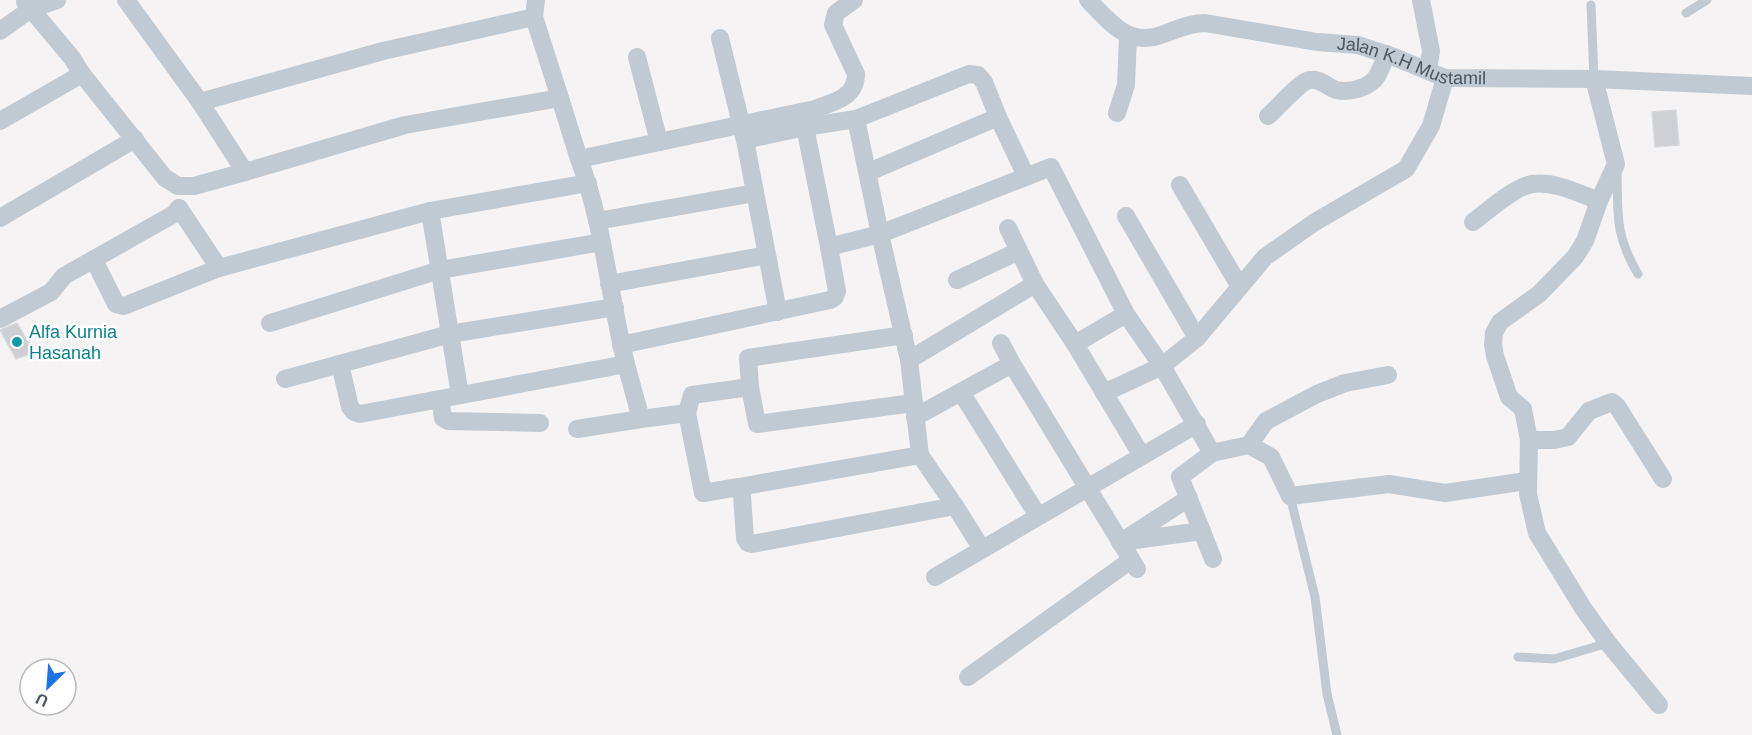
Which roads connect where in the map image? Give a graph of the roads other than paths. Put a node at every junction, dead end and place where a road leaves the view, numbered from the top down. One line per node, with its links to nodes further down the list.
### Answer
1 (57, 0): 7 (street)
2 (126, 0): 22 (street)
3 (854, 0): 29 (street)
4 (1088, 0): 12 (street)
5 (1421, 0): 16 (street)
6 (1707, 0): 10 (lane)
7 (27, 5): 11 (street); 17 (street)
8 (1591, 5): 19 (lane)
9 (535, 9): 21 (street); 22 (street)
10 (1686, 13)
11 (0, 31)
12 (1128, 36): 14 (street, Jalan K.H Mustamil); 23 (street)
13 (720, 39): 29 (street)
14 (1387, 54): 16 (street, Jalan K.H Mustamil); 24 (street)
15 (636, 57): 31 (street)
16 (1428, 70): 18 (street, Jalan K.H Mustamil)
17 (82, 74): 27 (street); 30 (street)
18 (1445, 78): 19 (street, Jalan K.H Mustamil); 61 (street)
19 (1594, 79): 20 (street, Jalan K.H Mustamil); 33 (street)
20 (1752, 86)
21 (560, 98): 32 (street); 34 (street)
22 (200, 102): 34 (street)
23 (1118, 113)
24 (1268, 116)
25 (998, 117): 26 (street); 35 (street); 36 (street)
26 (856, 118): 28 (street); 35 (street)
27 (0, 121)
28 (805, 127): 29 (street); 51 (street)
29 (743, 133): 31 (street); 40 (street)
30 (135, 139): 39 (street); 45 (street)
31 (659, 142): 32 (street)
32 (579, 159): 37 (street)
33 (1616, 164): 41 (street); 57 (lane)
34 (245, 172): 39 (street)
35 (869, 172): 49 (street)
36 (1026, 176): 49 (street); 64 (street)
37 (588, 183): 43 (street); 46 (street)
38 (1180, 185): 61 (street)
39 (178, 186): 42 (street)
40 (755, 193): 46 (street); 53 (street)
41 (1599, 201): 47 (street); 91 (street)
42 (179, 208): 54 (street); 55 (street)
43 (430, 211): 55 (street); 56 (street)
44 (1126, 216): 69 (street)
45 (0, 218)
46 (597, 221): 50 (street)
47 (1473, 222)
48 (1008, 228): 52 (street)
49 (880, 234): 51 (street); 68 (street)
50 (602, 242): 56 (street); 59 (street)
51 (829, 247): 63 (street)
52 (1019, 251): 58 (street); 60 (street)
53 (767, 255): 59 (street); 63 (street)
54 (94, 260): 55 (street); 65 (street)
55 (219, 268)
56 (440, 270): 66 (street); 67 (street)
57 (1638, 274)
58 (957, 280)
59 (609, 284): 62 (street)
60 (1035, 284): 71 (street); 73 (street)
61 (1240, 287): 69 (street)
62 (615, 308): 67 (street); 72 (street)
63 (778, 312): 72 (street)
64 (1126, 314): 71 (street); 77 (street)
65 (0, 319)
66 (270, 323)
67 (450, 334): 74 (street); 83 (street)
68 (904, 334): 73 (street); 80 (street)
69 (1197, 338): 77 (street)
70 (1001, 343): 76 (street)
71 (1075, 344): 82 (street)
72 (621, 345): 75 (street)
73 (909, 360): 85 (street)
74 (340, 364): 79 (street); 84 (street)
75 (626, 364): 83 (street); 87 (street)
76 (1012, 364): 81 (street); 99 (street)
77 (1162, 366): 82 (street); 89 (street)
78 (1388, 375): 92 (street)
79 (285, 379)
80 (750, 387): 85 (street); 86 (street)
81 (961, 392): 85 (street); 103 (street)
82 (1104, 393): 95 (street)
83 (460, 395): 84 (street)
84 (440, 399): 88 (street)
85 (914, 410): 94 (street)
86 (687, 413): 87 (street); 98 (street)
87 (640, 419): 90 (street)
88 (540, 423)
89 (1197, 424): 93 (street); 95 (street)
90 (577, 429)
91 (1529, 440): 96 (street); 97 (street)
92 (1249, 445): 93 (street); 100 (street)
93 (1212, 453): 101 (street)
94 (920, 455): 98 (street); 102 (street)
95 (1142, 456): 99 (street)
96 (1663, 479)
97 (1527, 481): 100 (street); 109 (street)
98 (739, 488): 102 (street)
99 (1087, 488): 103 (street); 105 (street)
100 (1290, 496): 113 (lane)
101 (1189, 498): 104 (street); 105 (street)
102 (955, 506): 106 (street)
103 (1038, 516): 106 (street)
104 (1202, 531): 105 (street); 107 (street)
105 (1120, 542): 111 (street)
106 (982, 549): 108 (street)
107 (1213, 559)
108 (935, 577)
109 (1608, 643): 110 (lane); 112 (street)
110 (1518, 657)
111 (968, 677)
112 (1659, 705)
113 (1338, 735)

